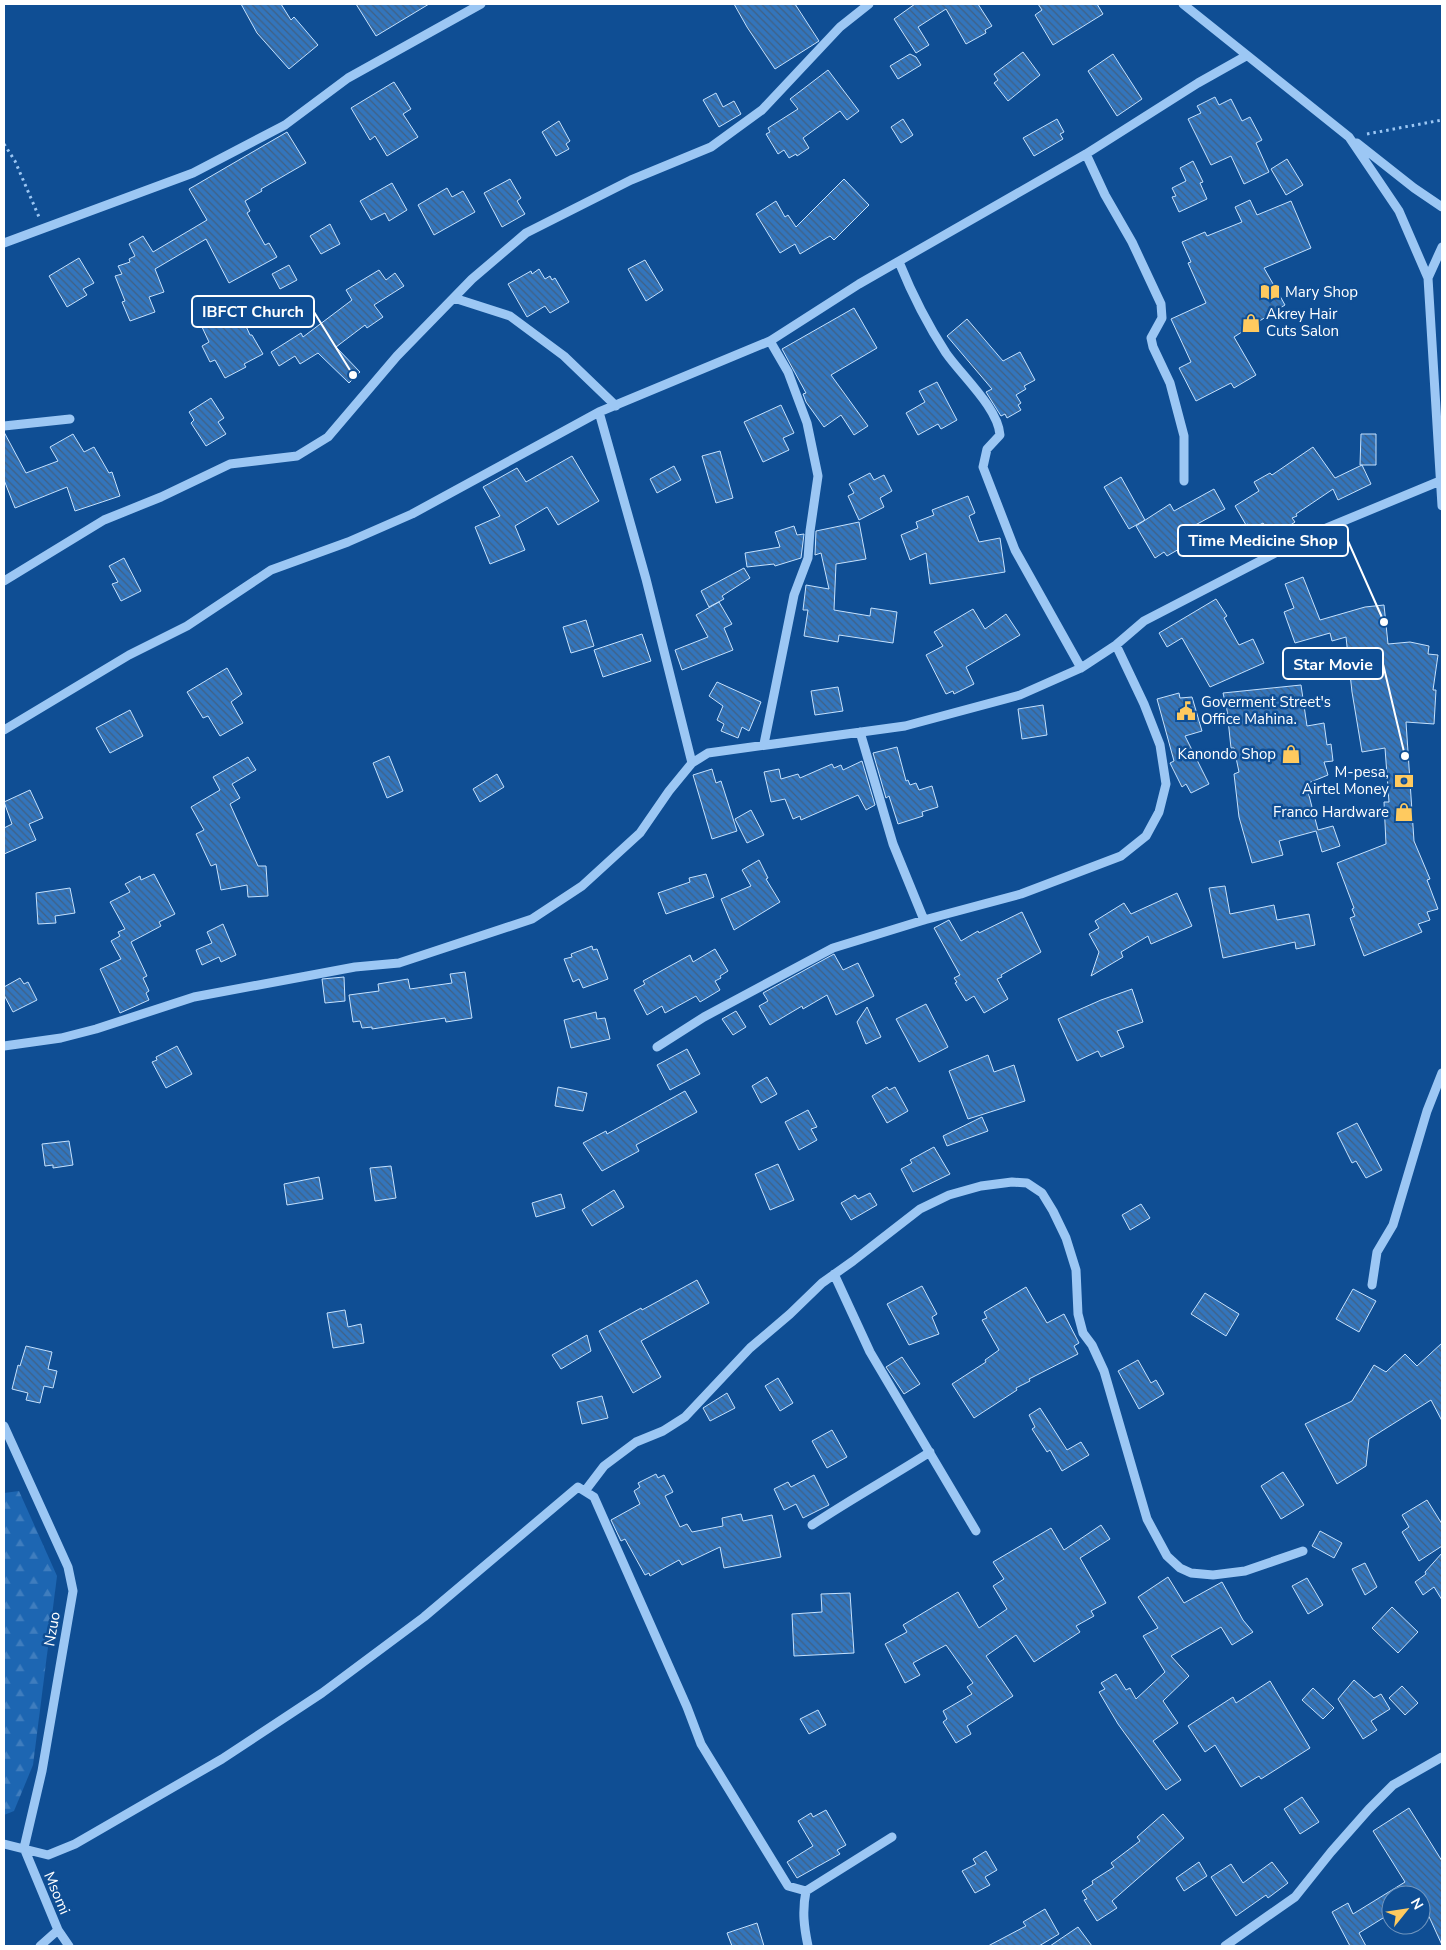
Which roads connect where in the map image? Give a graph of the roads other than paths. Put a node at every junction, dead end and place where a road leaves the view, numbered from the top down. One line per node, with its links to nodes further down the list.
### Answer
1 (481, 4): 8 (street)
2 (869, 4): 12 (street)
3 (1183, 4): 4 (street)
4 (1246, 56): 5 (street); 6 (street)
5 (1349, 137): 7 (street); 11 (street)
6 (1086, 154): 10 (street); 18 (street)
7 (1442, 207)
8 (4, 243)
9 (1442, 246): 11 (street)
10 (899, 262): 13 (street); 23 (street)
11 (1428, 278): 19 (street)
12 (454, 298): 14 (street); 21 (street)
13 (770, 341): 14 (street); 26 (street)
14 (616, 406): 15 (street)
15 (599, 412): 24 (street); 27 (street)
16 (70, 419): 17 (street)
17 (4, 426)
18 (1184, 481)
19 (1440, 481): 20 (street); 22 (street)
20 (1442, 506)
21 (4, 581)
22 (1116, 645): 23 (street); 28 (street)
23 (1081, 668): 25 (street)
24 (4, 730)
25 (860, 732): 26 (street); 28 (street)
26 (764, 744): 27 (street)
27 (692, 763): 29 (street)
28 (924, 920): 30 (street)
29 (4, 1046)
30 (657, 1047)
31 (1442, 1074): 33 (street)
32 (834, 1274): 35 (street); 36 (street); 39 (street)
33 (1372, 1285)
34 (4, 1426): 43 (street, Nzuo)
35 (930, 1452): 37 (street); 38 (street)
36 (585, 1491): 43 (street); 44 (street)
37 (812, 1525)
38 (976, 1531)
39 (1303, 1551)
40 (1442, 1757): 49 (street)
41 (892, 1837): 44 (street)
42 (4, 1844): 43 (street)
43 (24, 1848): 45 (street, Msomi)
44 (806, 1891): 48 (street)
45 (58, 1930): 46 (street); 47 (street, Msomi)
46 (40, 1946)
47 (69, 1946)
48 (808, 1946)
49 (1224, 1946)

